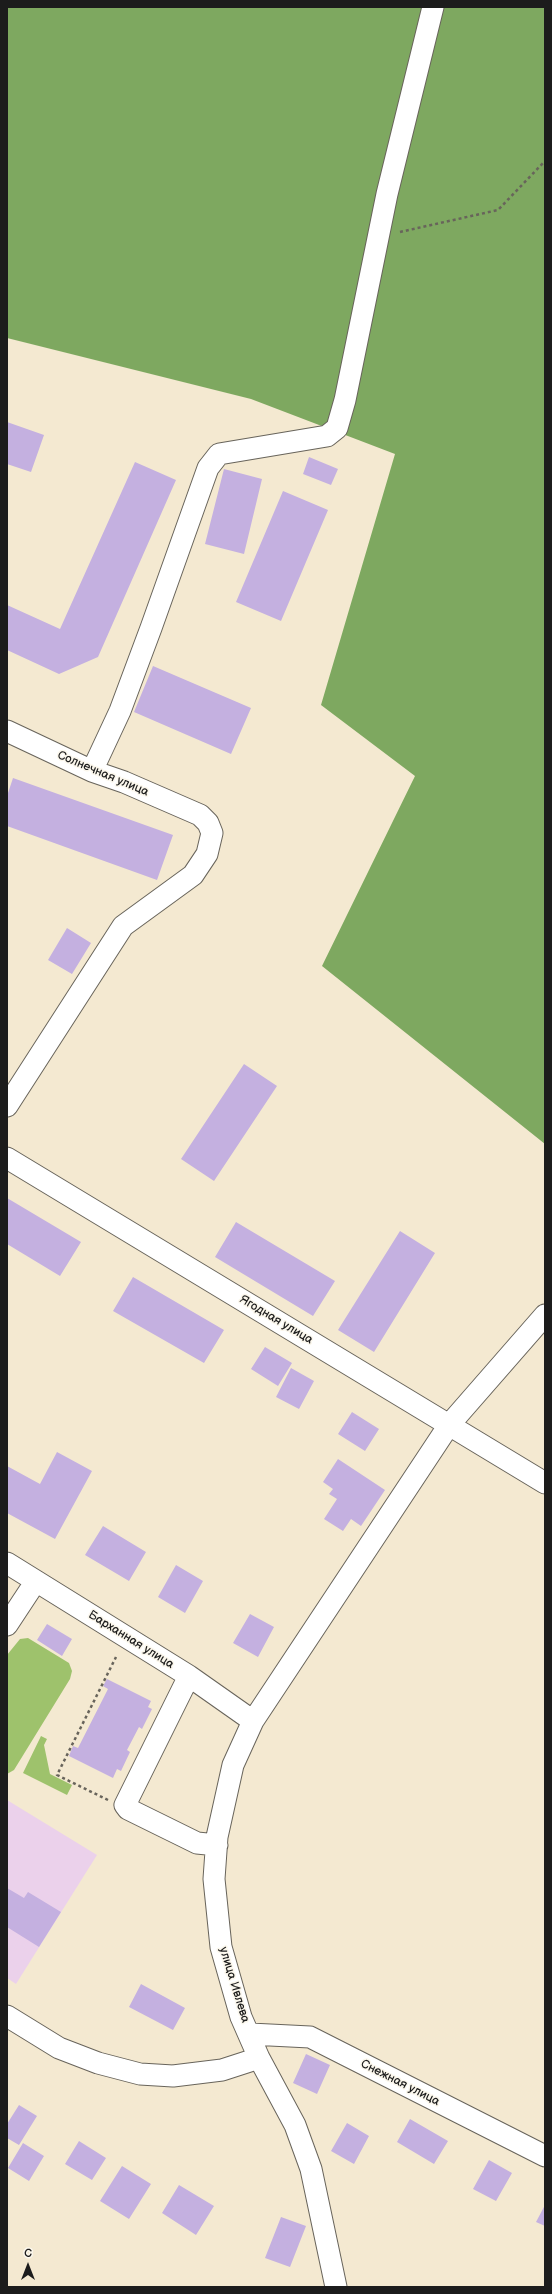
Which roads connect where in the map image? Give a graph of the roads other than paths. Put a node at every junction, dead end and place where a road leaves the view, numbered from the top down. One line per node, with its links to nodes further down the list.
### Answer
1 (433, 7): 3 (street)
2 (7, 731): 3 (street, Солнечная улица)
3 (92, 771): 4 (street, Солнечная улица)
4 (7, 1106)
5 (7, 1158): 7 (street, Ягодная улица)
6 (545, 1315): 7 (street, улица Ивлева)
7 (449, 1425): 8 (street, Ягодная улица); 13 (street, улица Ивлева)
8 (545, 1483)
9 (7, 1563): 10 (street, Барханная улица)
10 (36, 1581): 11 (street); 12 (street, Барханная улица)
11 (7, 1625)
12 (189, 1676): 13 (street, Барханная улица); 14 (street)
13 (253, 1721): 14 (street, улица Ивлева)
14 (217, 1845): 16 (street, улица Ивлева)
15 (7, 2016): 17 (street)
16 (250, 2034): 17 (street, улица Ивлева); 18 (street, Снежная улица)
17 (259, 2058): 19 (street, улица Ивлева)
18 (545, 2156)
19 (336, 2287)

